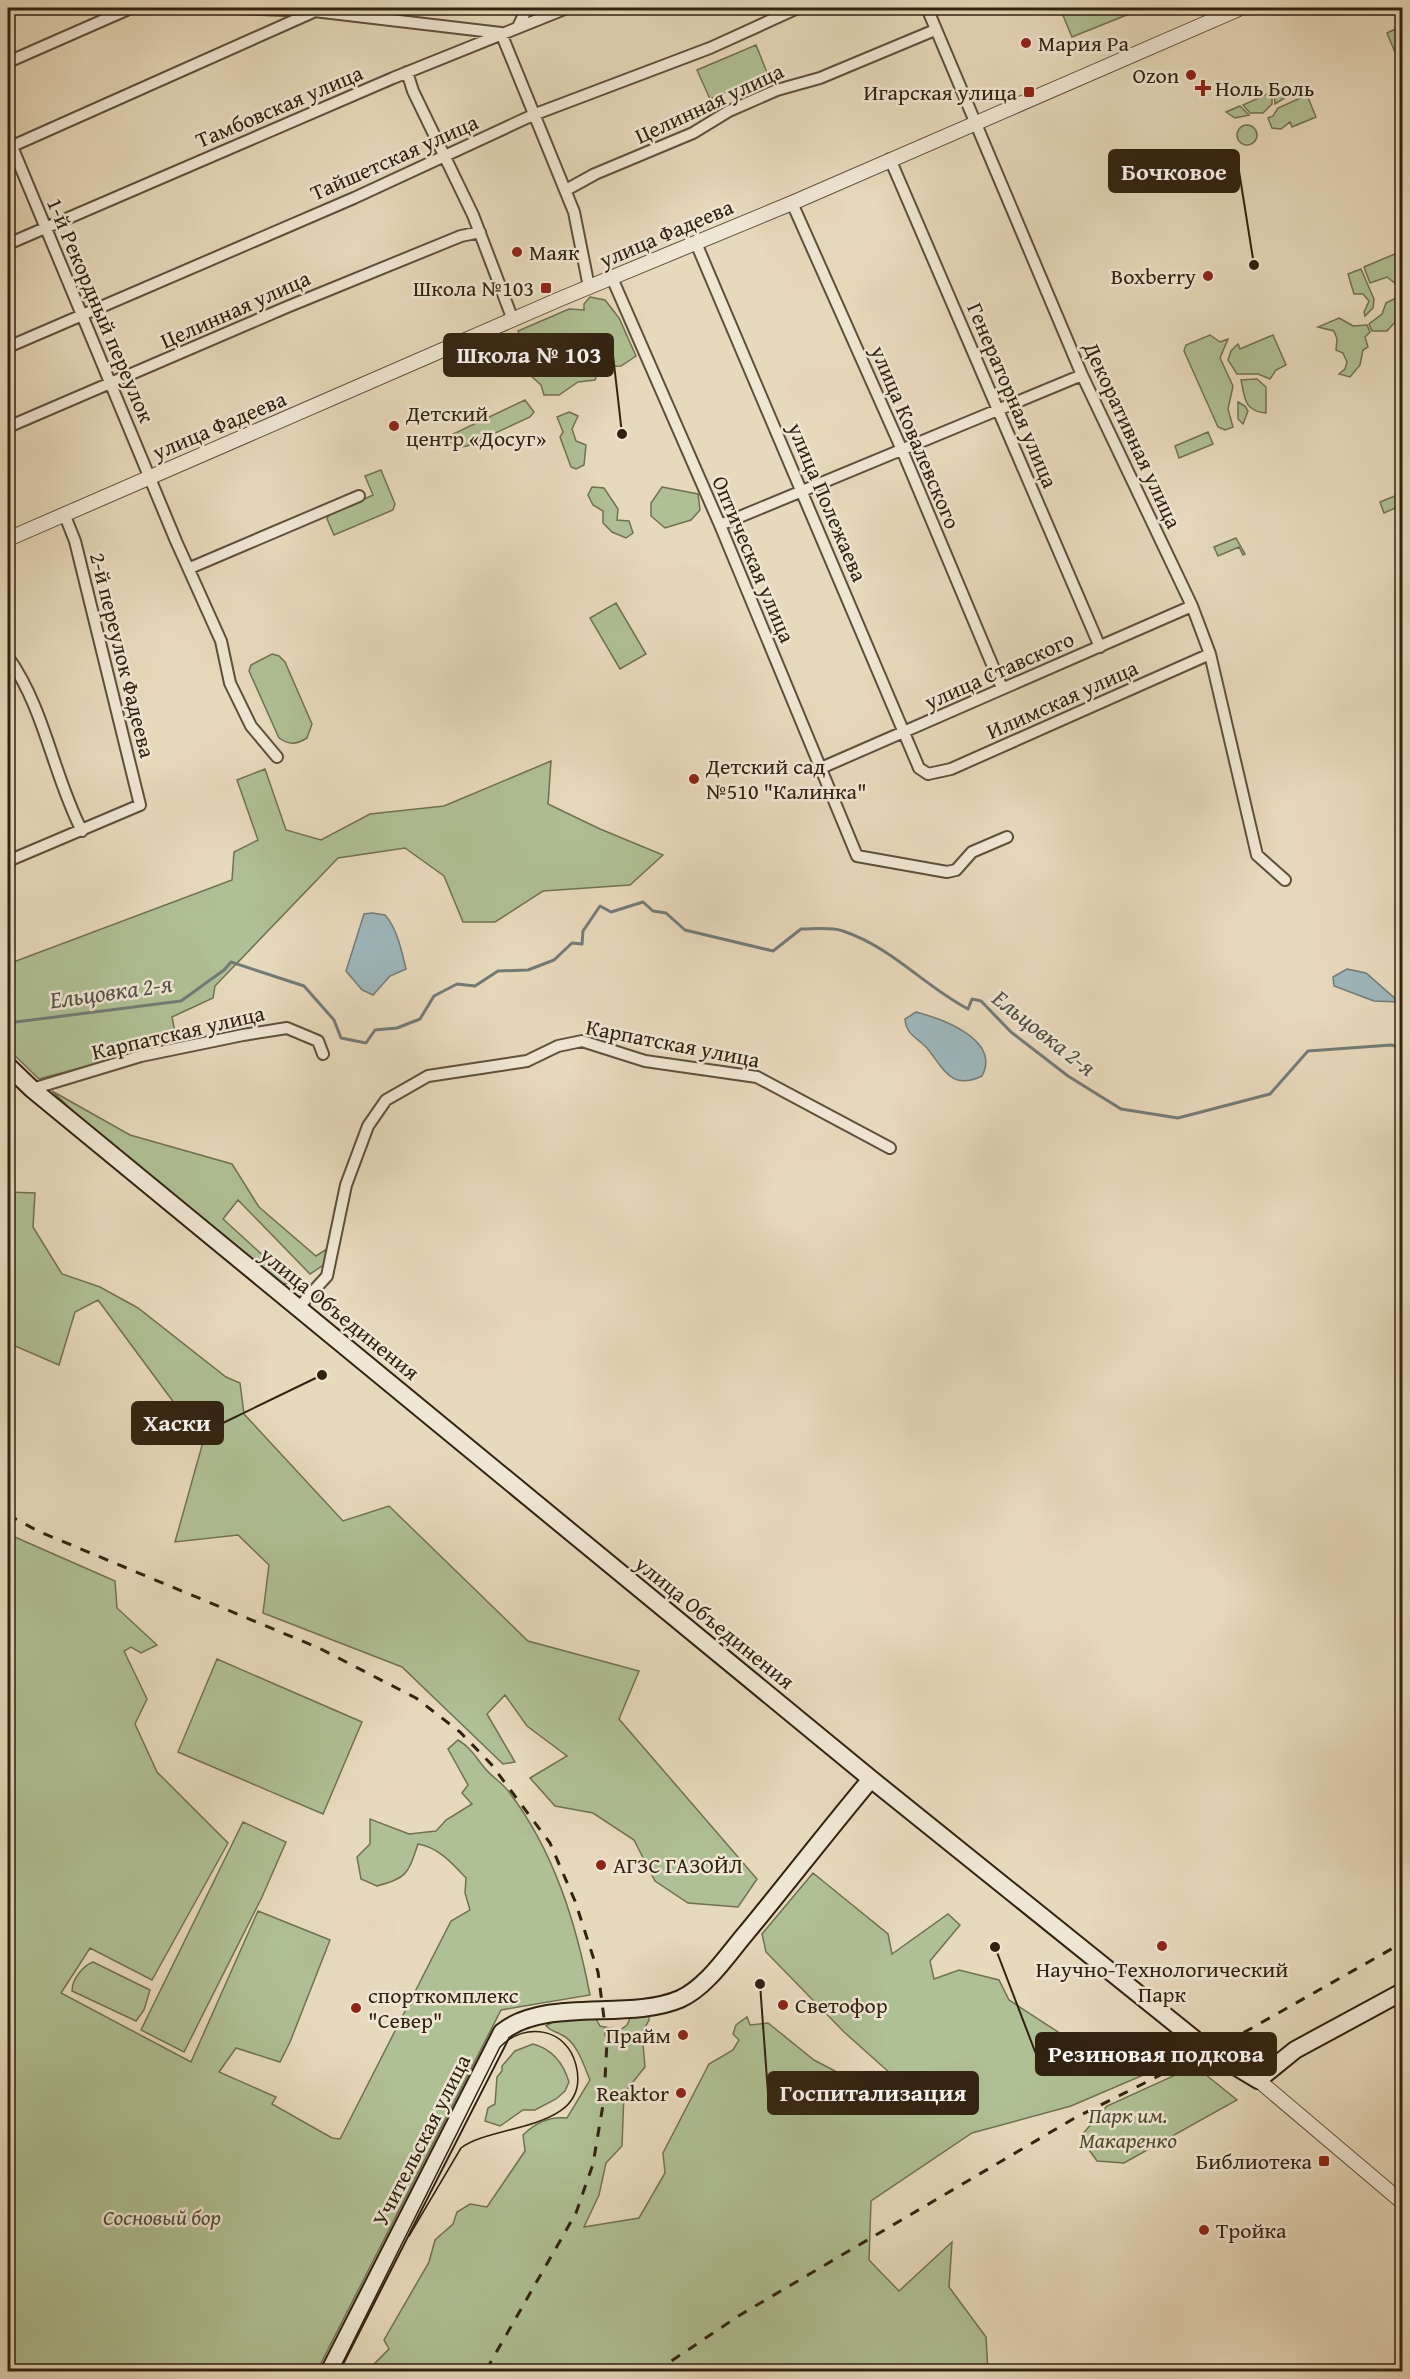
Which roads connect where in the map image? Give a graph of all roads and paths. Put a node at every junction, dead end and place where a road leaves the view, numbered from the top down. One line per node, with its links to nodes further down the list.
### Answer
1 (131, 8): 12 (street)
2 (235, 8): 8 (street)
3 (527, 8): 9 (street)
4 (567, 8): 9 (street, Тамбовская улица)
5 (798, 8): 14 (street, Тайшетская улица)
6 (927, 8): 10 (street, Декоративная улица)
7 (1241, 8): 15 (street, улица Фадеева)
8 (314, 11): 11 (street); 16 (street)
9 (518, 27): 11 (street, Тамбовская улица)
10 (935, 30): 15 (street, Декоративная улица); 19 (street, Целинная улица)
11 (501, 33): 13 (street, Тамбовская улица); 14 (street)
12 (8, 62)
13 (407, 72): 17 (street); 21 (street, Тамбовская улица)
14 (534, 115): 17 (street, Тайшетская улица); 19 (street)
15 (976, 122): 18 (street, улица Фадеева); 30 (street, Декоративная улица)
16 (9, 144): 21 (street, 1-й Рекордный переулок)
17 (445, 157): 22 (street); 27 (street, Тайшетская улица)
18 (890, 159): 20 (street, улица Фадеева); 32 (street, Генераторная улица)
19 (566, 190): 26 (street)
20 (792, 203): 23 (street, улица Фадеева); 34 (street, улица Ковалевского)
21 (45, 229): 24 (street, Тамбовская улица); 27 (street, 1-й Рекордный переулок)
22 (480, 232): 28 (street); 31 (street, Целинная улица)
23 (696, 243): 25 (street, улица Фадеева); 36 (street, улица Полежаева)
24 (8, 244)
25 (612, 278): 26 (street, улица Фадеева); 39 (street, Оптическая улица)
26 (589, 287): 28 (street, улица Фадеева)
27 (82, 314): 29 (street, Тайшетская улица); 31 (street, 1-й Рекордный переулок)
28 (513, 320): 35 (street, улица Фадеева)
29 (8, 347)
30 (1082, 375): 32 (street); 42 (street, Декоративная улица)
31 (112, 384): 33 (street, Целинная улица); 35 (street, 1-й Рекордный переулок)
32 (999, 411): 34 (street); 43 (street, Генераторная улица)
33 (8, 427)
34 (902, 450): 36 (street); 46 (street, улица Ковалевского)
35 (150, 478): 38 (street, улица Фадеева); 41 (street, 1-й Рекордный переулок)
36 (802, 490): 39 (street); 47 (street, улица Полежаева)
37 (359, 496): 41 (street)
38 (65, 516): 40 (street, улица Фадеева); 51 (street, 2-й переулок Фадеева)
39 (720, 525): 49 (street, Оптическая улица)
40 (8, 539)
41 (190, 568): 48 (street, 1-й Рекордный переулок)
42 (1192, 606): 43 (street, улица Ставского); 44 (street, Декоративная улица)
43 (1100, 647): 46 (street, улица Ставского)
44 (1210, 654): 50 (street, Илимская улица); 54 (street, Декоративная улица)
45 (8, 657): 51 (street)
46 (1002, 688): 47 (street, улица Ставского)
47 (905, 733): 49 (street, улица Ставского); 50 (street, улица Полежаева)
48 (277, 757)
49 (821, 768): 52 (street, Оптическая улица)
50 (928, 774)
51 (82, 831): 53 (street)
52 (1007, 837)
53 (8, 861)
54 (1285, 880)
55 (323, 1054): 57 (street, Карпатская улица)
56 (8, 1066): 57 (main road, улица Объединения)
57 (32, 1089): 59 (main road, улица Объединения)
58 (890, 1148): 59 (street, Карпатская улица)
59 (298, 1308): 60 (main road, улица Объединения)
60 (871, 1779): 62 (main road, улица Объединения); 64 (main road, Учительская улица)
61 (1402, 1992): 62 (main road)
62 (1258, 2080): 63 (street, улица Объединения)
63 (1402, 2202)
64 (329, 2372)

